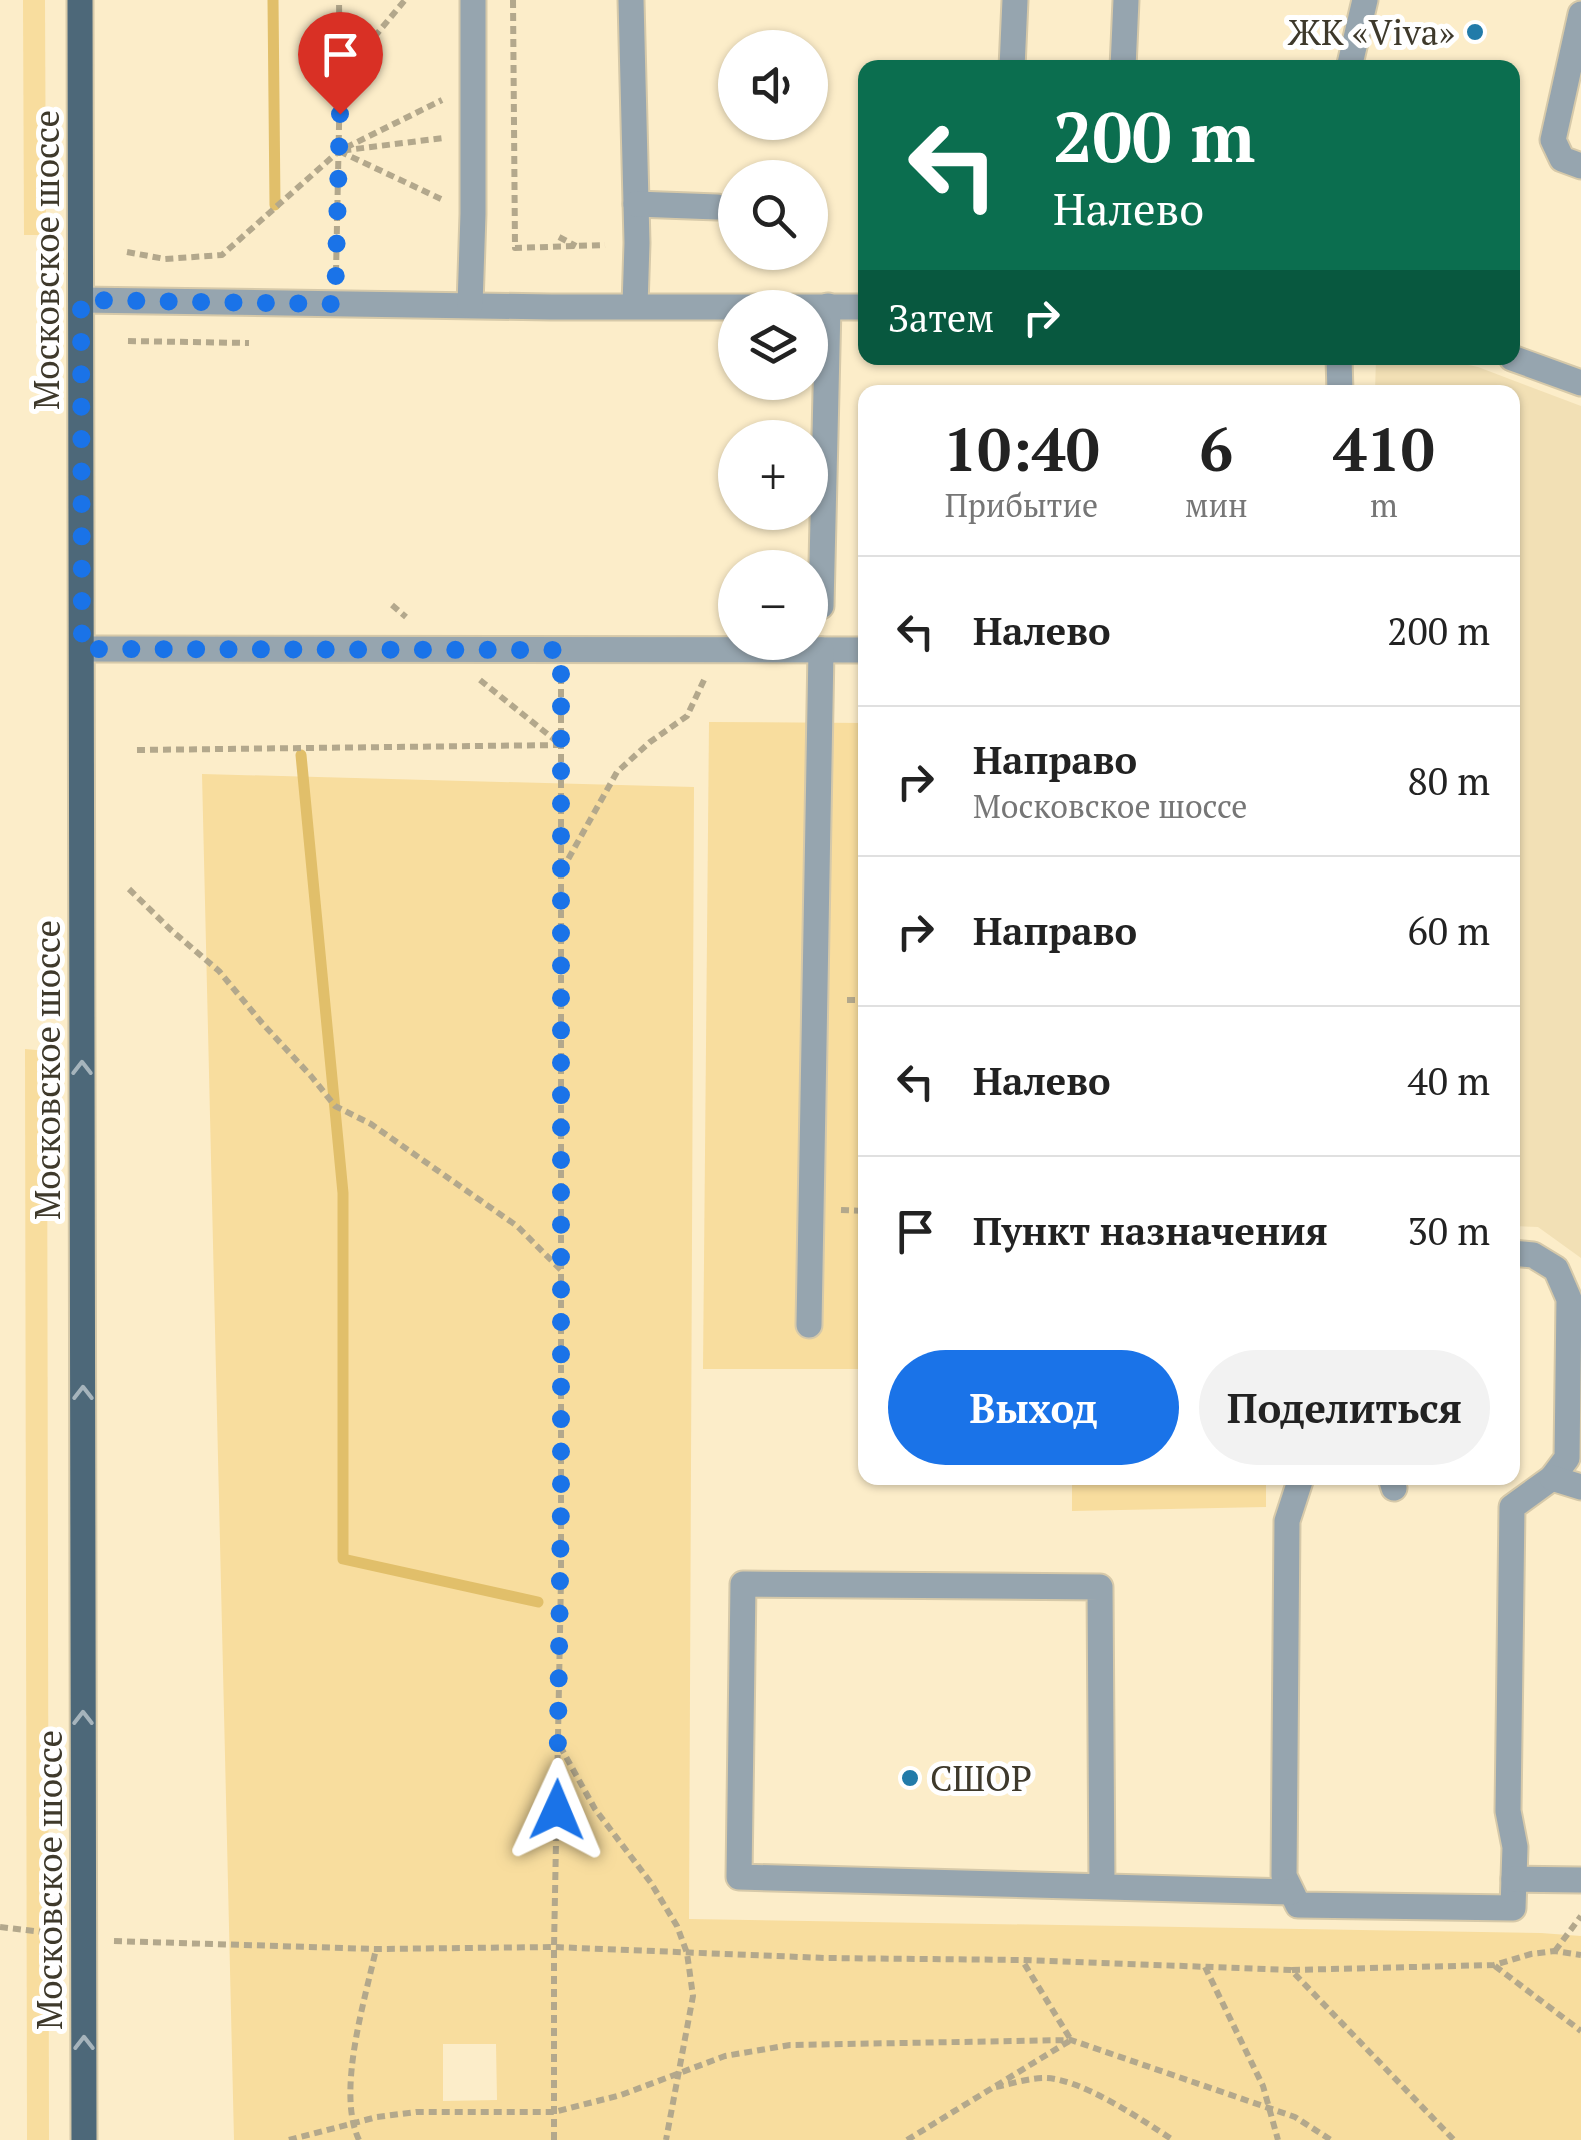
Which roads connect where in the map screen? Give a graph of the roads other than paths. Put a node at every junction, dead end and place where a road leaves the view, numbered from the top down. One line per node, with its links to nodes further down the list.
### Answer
1 (80, 0): 14 (main road, Московское шоссе)
2 (473, 0): 15 (lane)
3 (630, 0): 12 (lane)
4 (1015, 0): 8 (lane)
5 (1126, 0): 9 (lane)
6 (1365, 0): 10 (lane)
7 (1581, 14): 11 (lane)
8 (1012, 60)
9 (1123, 60)
10 (1351, 60)
11 (1581, 166)
12 (636, 204): 13 (lane); 16 (lane)
13 (717, 207)
14 (81, 300): 15 (lane); 24 (main road, Московское шоссе)
15 (470, 305): 16 (lane)
16 (634, 306): 17 (lane)
17 (718, 306)
18 (828, 306): 19 (lane)
19 (858, 307)
20 (1520, 361): 21 (lane)
21 (1581, 383)
22 (826, 400): 23 (lane)
23 (823, 550)
24 (82, 649): 25 (lane); 38 (main road, Московское шоссе, one-way to 24)
25 (718, 650)
26 (828, 650): 27 (lane)
27 (858, 650)
28 (821, 660): 30 (lane)
29 (1520, 1254): 31 (lane)
30 (809, 1325)
31 (1552, 1478): 33 (lane); 34 (lane)
32 (1299, 1485): 37 (lane)
33 (1581, 1487)
34 (1514, 1879): 35 (lane); 37 (lane)
35 (1581, 1880)
36 (1102, 1887): 36 (lane); 37 (lane)
37 (1291, 1892)
38 (84, 2140)

